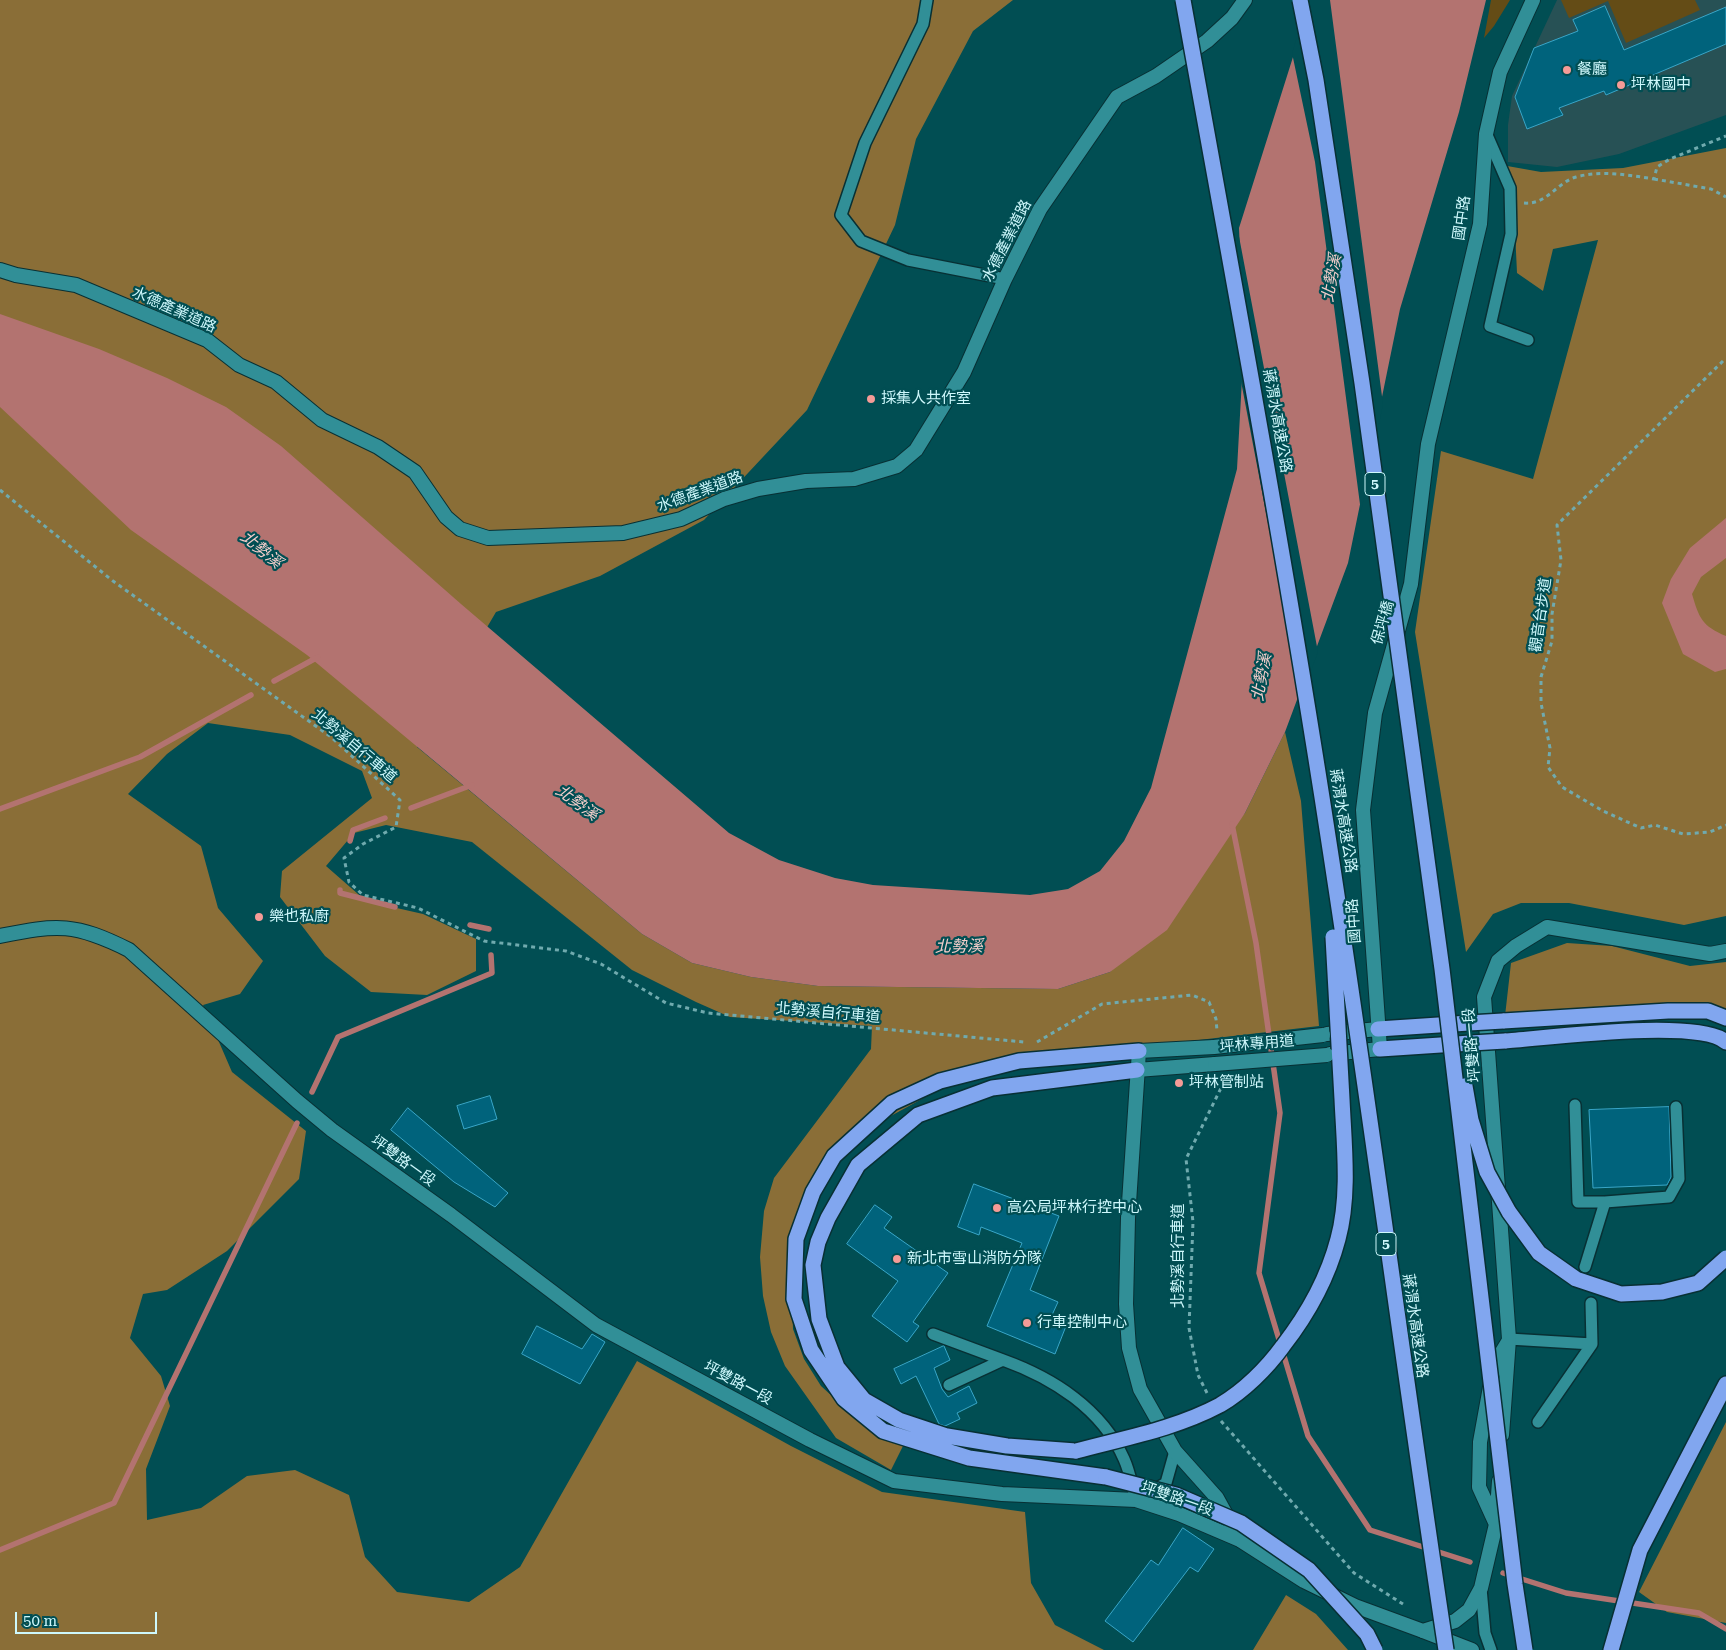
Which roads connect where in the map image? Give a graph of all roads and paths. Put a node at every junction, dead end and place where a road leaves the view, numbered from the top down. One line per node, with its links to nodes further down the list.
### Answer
1 (927, 0): 12 (lane)
2 (1183, 0): 19 (highway, 蔣渭水高速公路 / 5, bridge)
3 (1245, 0): 12 (street, 水德產業道路)
4 (1300, 0): 22 (highway, 5, bridge)
5 (1533, 0): 6 (street, 國中路)
6 (1486, 134): 10 (lane); 15 (street, 國中路)
7 (1726, 136): 8 (path)
8 (1654, 179): 9 (path); 10 (path)
9 (1726, 197)
10 (1510, 202): 13 (lane)
11 (0, 270): 12 (street, 水德產業道路)
12 (1005, 279)
13 (1528, 340)
14 (1723, 361): 18 (path, 觀音台步道)
15 (1428, 444): 17 (street, 保坪橋, bridge)
16 (0, 490): 25 (path, 北勢溪自行車道)
17 (1363, 810): 24 (street, 國中路)
18 (1726, 825)
19 (1328, 838): 30 (highway, bridge); 53 (highway, 蔣渭水高速公路 / 5, bridge)
20 (0, 936): 47 (street, 坪雙路一段)
21 (1726, 951): 38 (street, 坪雙路一段)
22 (1442, 969): 34 (highway, bridge); 56 (highway, 5, bridge)
23 (1726, 1018): 24 (highway, bridge)
24 (1378, 1029): 25 (street, 坪林專用道, bridge); 27 (street, 國中路)
25 (1216, 1042): 28 (street, 坪林專用道)
26 (1726, 1042): 27 (highway, bridge)
27 (1380, 1049): 29 (street, 坪林專用道, bridge)
28 (1138, 1051): 30 (street); 52 (highway, bridge)
29 (1218, 1069): 30 (street, 坪林專用道); 43 (path, 北勢溪自行車道)
30 (1138, 1070): 46 (street)
31 (1575, 1105): 33 (lane)
32 (1676, 1107): 33 (lane)
33 (1604, 1202): 35 (lane)
34 (1726, 1258)
35 (1585, 1267)
36 (1592, 1303): 39 (lane)
37 (933, 1334): 40 (lane)
38 (1509, 1339): 39 (lane); 48 (street, 坪雙路一段); 48 (street)
39 (1592, 1344): 45 (lane)
40 (1003, 1360): 42 (lane); 47 (lane)
41 (1726, 1384): 57 (highway)
42 (949, 1385)
43 (1209, 1397)
44 (1220, 1420): 51 (path)
45 (1538, 1422)
46 (1175, 1451): 47 (lane); 49 (street)
47 (1136, 1500): 49 (street, 坪雙路一段)
48 (1496, 1524): 50 (street, 坪雙路一段)
49 (1240, 1540): 51 (street, 坪雙路一段)
50 (1482, 1588): 51 (street, 坪雙路一段); 55 (lane)
51 (1423, 1631): 54 (street)
52 (1375, 1650)
53 (1446, 1650)
54 (1472, 1650)
55 (1491, 1650)
56 (1525, 1650)
57 (1611, 1650)

